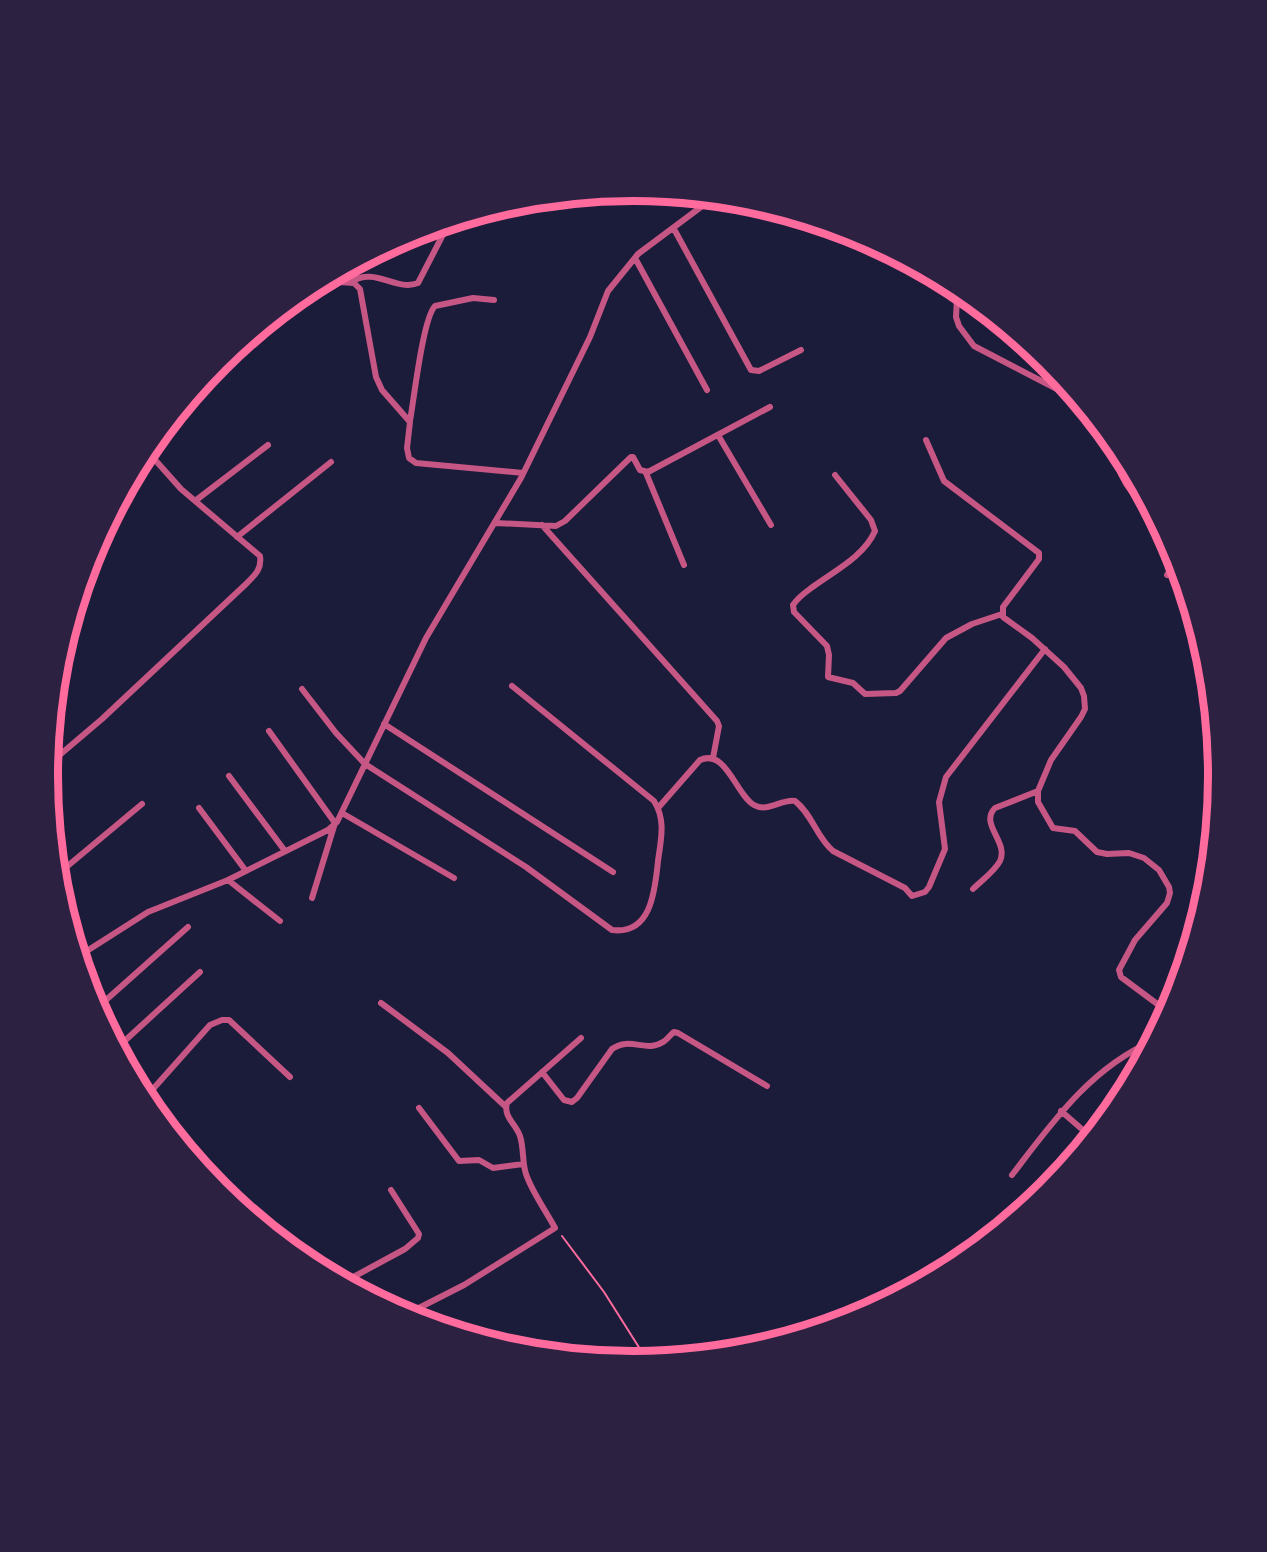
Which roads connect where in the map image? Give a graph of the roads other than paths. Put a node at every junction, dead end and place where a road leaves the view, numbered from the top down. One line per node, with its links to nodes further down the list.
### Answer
1 (704, 205): 2 (street)
2 (674, 229): 4 (street); 9 (street)
3 (443, 234): 6 (street)
4 (635, 258): 10 (street); 20 (street)
5 (339, 282): 6 (street)
6 (350, 283): 13 (street)
7 (494, 300): 13 (street)
8 (957, 301): 11 (street)
9 (801, 350)
10 (707, 390)
11 (1060, 391)
12 (770, 407): 14 (street)
13 (410, 422): 20 (street)
14 (718, 435): 21 (street); 27 (street)
15 (926, 440): 32 (street)
16 (268, 445): 24 (street)
17 (154, 459): 24 (street)
18 (331, 462): 28 (street)
19 (1120, 471): 23 (street)
20 (524, 473): 25 (street)
21 (646, 473): 26 (street); 29 (street)
22 (835, 475): 32 (street)
23 (1137, 499)
24 (195, 501): 28 (street)
25 (496, 523): 26 (street); 36 (street)
26 (542, 525): 39 (street)
27 (771, 525)
28 (237, 537): 38 (street)
29 (684, 566)
30 (1170, 570): 31 (street)
31 (1167, 575)
32 (1002, 614): 33 (street)
33 (1045, 649): 39 (street); 42 (street)
34 (512, 686): 45 (street)
35 (302, 689): 40 (street)
36 (384, 724): 40 (street); 51 (street)
37 (268, 731): 47 (street)
38 (59, 755)
39 (713, 758): 45 (street)
40 (365, 764): 45 (street); 46 (street)
41 (229, 776): 48 (street)
42 (1038, 791): 54 (street); 62 (street)
43 (142, 804): 49 (street)
44 (199, 808): 50 (street)
45 (658, 808)
46 (342, 813): 47 (street); 52 (street)
47 (335, 823): 48 (street); 55 (street)
48 (285, 851): 50 (street)
49 (66, 867)
50 (246, 871): 53 (street)
51 (613, 872)
52 (454, 878)
53 (228, 880): 56 (street); 58 (street)
54 (973, 889)
55 (312, 898)
56 (280, 921)
57 (188, 927): 60 (street)
58 (86, 951)
59 (200, 972): 64 (street)
60 (105, 1001)
61 (381, 1003): 70 (street)
62 (1160, 1006)
63 (581, 1038): 66 (street)
64 (124, 1041)
65 (1139, 1048): 72 (street)
66 (542, 1072): 68 (street); 70 (street)
67 (290, 1077): 69 (street)
68 (767, 1086)
69 (152, 1090)
70 (506, 1107): 74 (street)
71 (419, 1108): 74 (street)
72 (1061, 1111): 73 (street); 75 (street)
73 (1085, 1132)
74 (524, 1164): 78 (street)
75 (1011, 1175)
76 (391, 1191): 77 (street)
77 (352, 1277)
78 (417, 1309)

